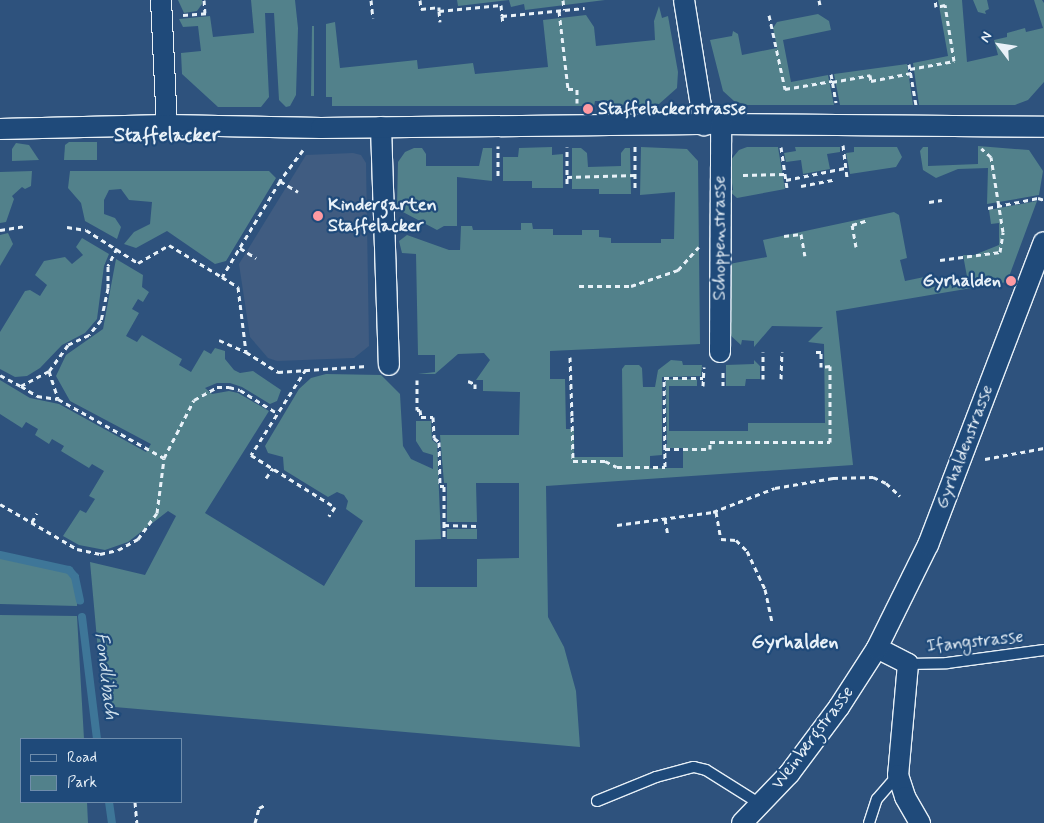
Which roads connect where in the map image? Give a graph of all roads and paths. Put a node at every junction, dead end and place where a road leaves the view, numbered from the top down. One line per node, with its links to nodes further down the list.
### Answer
1 (161, 0): 27 (street)
2 (204, 0): 14 (path)
3 (371, 0): 17 (path)
4 (420, 0): 12 (path)
5 (563, 0): 11 (path)
6 (684, 0): 26 (street, Schoppenstrasse)
7 (820, 0): 9 (path)
8 (935, 0): 21 (path)
9 (820, 5)
10 (585, 8): 11 (path)
11 (564, 10): 13 (path)
12 (439, 11): 16 (path); 18 (path)
13 (559, 11): 16 (path); 30 (path)
14 (205, 13)
15 (769, 15): 23 (path)
16 (502, 16): 19 (path)
17 (373, 18)
18 (440, 22)
19 (503, 24)
20 (909, 64): 21 (path)
21 (911, 71): 23 (path); 24 (path)
22 (830, 74): 23 (path)
23 (832, 82): 25 (path)
24 (915, 100)
25 (836, 101)
26 (712, 124): 28 (street); 31 (street); 42 (street, Schoppenstrasse)
27 (167, 125): 36 (street); 37 (street)
28 (777, 125): 32 (street); 39 (path)
29 (498, 126): 30 (street); 33 (street); 43 (path)
30 (572, 126): 31 (street); 44 (path)
31 (635, 126): 41 (path)
32 (843, 126): 34 (street); 38 (path)
33 (382, 127): 36 (street); 82 (street)
34 (981, 127): 35 (street); 58 (path)
35 (1044, 127)
36 (321, 128): 49 (path)
37 (0, 129)
38 (845, 168): 40 (path); 45 (path)
39 (785, 174): 42 (path); 46 (path)
40 (816, 174): 46 (path); 47 (path)
41 (636, 175): 44 (path); 53 (path)
42 (720, 175): 66 (street, Schoppenstrasse)
43 (498, 176)
44 (567, 177): 50 (path)
45 (847, 177)
46 (786, 180): 52 (path)
47 (818, 180): 48 (path); 51 (path)
48 (833, 180)
49 (280, 181): 54 (path); 69 (path)
50 (567, 184)
51 (802, 186)
52 (787, 188)
53 (636, 190)
54 (298, 192)
55 (942, 200): 57 (path)
56 (1044, 200): 58 (path)
57 (929, 202)
58 (996, 206): 59 (path); 72 (path)
59 (988, 208)
60 (868, 220): 67 (path)
61 (24, 226): 63 (path)
62 (67, 227): 68 (path)
63 (0, 230)
64 (784, 236): 70 (path)
65 (1044, 242): 97 (street, Gyrhaldenstrasse)
66 (719, 246): 74 (path); 77 (street, Schoppenstrasse)
67 (856, 247)
68 (116, 248): 73 (path); 84 (path)
69 (240, 248): 71 (path); 73 (path)
70 (805, 256)
71 (256, 258)
72 (940, 260)
73 (222, 277): 76 (path)
74 (580, 286)
75 (219, 340): 76 (path)
76 (246, 352): 83 (path)
77 (720, 352)
78 (763, 352): 87 (path)
79 (782, 352): 88 (path)
80 (813, 352): 96 (path)
81 (570, 358): 96 (path)
82 (389, 365): 83 (path)
83 (306, 369): 94 (path)
84 (49, 371): 91 (path); 93 (path)
85 (0, 375): 91 (path)
86 (703, 378): 96 (path)
87 (763, 379)
88 (781, 379)
89 (417, 380): 108 (path)
90 (468, 381): 92 (path)
91 (21, 386): 93 (path)
92 (475, 391)
93 (58, 399): 98 (path)
94 (277, 413): 98 (path); 99 (path)
95 (1044, 448): 97 (path)
96 (665, 450)
97 (963, 452): 114 (street, Gyrhaldenstrasse)
98 (164, 458): 107 (path)
99 (273, 468): 100 (path); 105 (path)
100 (266, 478)
101 (900, 496): 103 (path)
102 (0, 504): 107 (path)
103 (716, 512): 106 (path); 113 (path)
104 (37, 513): 107 (path)
105 (329, 516)
106 (665, 519): 109 (path); 111 (path)
107 (32, 522)
108 (444, 525): 110 (path); 112 (path)
109 (618, 525)
110 (476, 526)
111 (668, 536)
112 (444, 539)
113 (772, 622)
114 (877, 648): 116 (street); 120 (street, Weinbergstrasse)
115 (1044, 650): 116 (lane, Ifangstrasse)
116 (908, 664): 117 (street)
117 (898, 775): 125 (lane); 126 (street)
118 (597, 801): 120 (lane)
119 (134, 803): 122 (path)
120 (760, 804): 124 (street, Weinbergstrasse)
121 (265, 805): 123 (path)
122 (137, 823)
123 (255, 823)
124 (742, 823)
125 (869, 823)
126 (920, 823)

